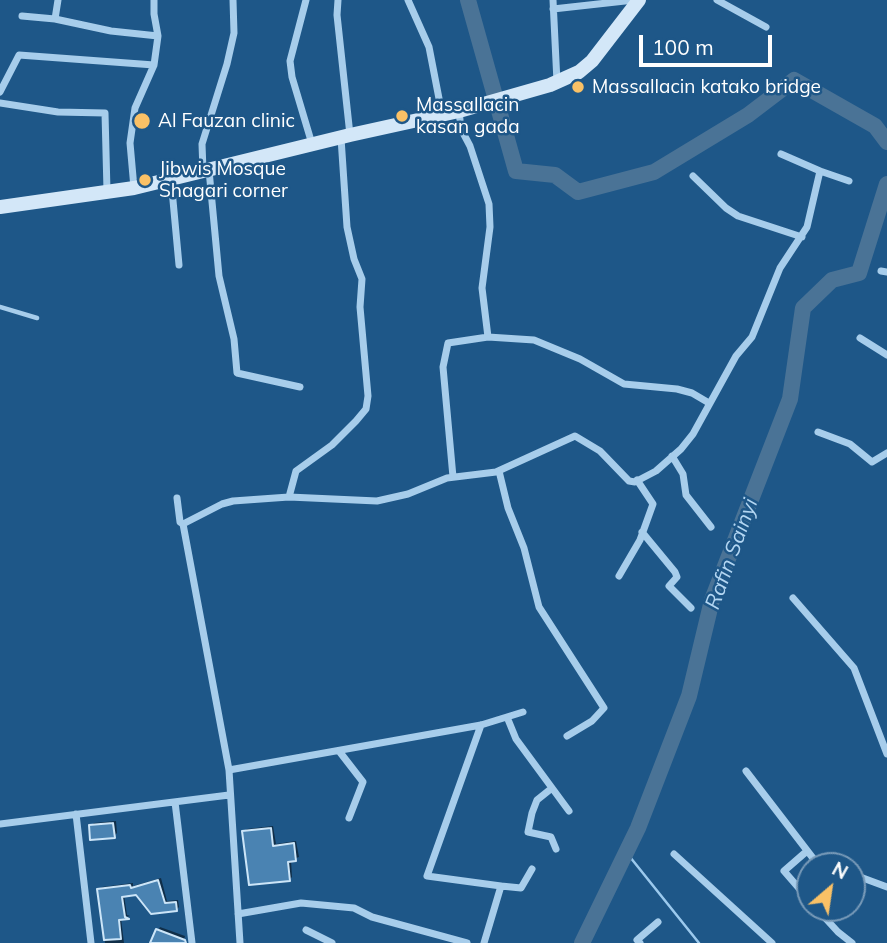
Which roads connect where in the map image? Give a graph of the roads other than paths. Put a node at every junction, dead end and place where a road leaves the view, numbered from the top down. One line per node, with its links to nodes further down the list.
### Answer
1 (58, 0): 12 (street)
2 (154, 0): 14 (street)
3 (233, 0): 24 (street)
4 (306, 0): 22 (street)
5 (338, 0): 21 (street)
6 (408, 0): 20 (street)
7 (552, 0): 10 (street)
8 (636, 0): 10 (street); 16 (street)
9 (717, 0): 13 (street)
10 (553, 9): 16 (street)
11 (22, 16): 12 (street)
12 (55, 19): 14 (street)
13 (766, 27)
14 (158, 36): 15 (street)
15 (154, 65): 17 (street); 29 (street)
16 (557, 83): 19 (street)
17 (0, 92)
18 (0, 103): 30 (street)
19 (459, 111): 20 (street); 36 (street)
20 (442, 114): 21 (street)
21 (346, 136): 22 (street); 47 (street)
22 (312, 144): 24 (street)
23 (781, 154): 25 (street)
24 (206, 170): 27 (street); 39 (street)
25 (820, 171): 28 (street); 32 (street)
26 (693, 176): 32 (street)
27 (171, 179): 29 (street); 33 (street)
28 (849, 181)
29 (134, 188): 30 (street)
30 (107, 192): 31 (street)
31 (0, 207)
32 (802, 237): 40 (street)
33 (180, 265)
34 (0, 307): 35 (lane)
35 (37, 318)
36 (488, 337): 40 (street); 45 (street)
37 (860, 338): 38 (street)
38 (887, 355)
39 (300, 387)
40 (709, 403): 43 (street)
41 (818, 432): 42 (street)
42 (887, 453)
43 (672, 456): 46 (street); 50 (street)
44 (499, 471): 45 (street); 46 (street); 58 (street)
45 (453, 477): 47 (street)
46 (637, 481): 51 (street)
47 (289, 497): 49 (street)
48 (177, 498): 49 (street)
49 (183, 524): 61 (street)
50 (711, 527)
51 (642, 532): 52 (street); 54 (street)
52 (619, 576)
53 (793, 598): 60 (street)
54 (691, 608)
55 (523, 712): 56 (street)
56 (507, 717): 57 (street); 63 (street)
57 (481, 725): 59 (street); 77 (street)
58 (567, 736)
59 (339, 751): 61 (street); 68 (street)
60 (887, 754)
61 (229, 770): 64 (street)
62 (746, 771): 71 (street)
63 (552, 788): 66 (street); 70 (street)
64 (229, 795): 65 (street); 79 (street)
65 (175, 802): 67 (street); 84 (street)
66 (569, 811)
67 (76, 814): 69 (street); 83 (street)
68 (349, 818)
69 (0, 824)
70 (556, 849)
71 (807, 851)
72 (674, 855): 90 (street)
73 (796, 860): 76 (street)
74 (532, 869): 77 (street)
75 (866, 879): 78 (street)
76 (796, 885)
77 (501, 886): 88 (street)
78 (887, 887)
79 (238, 914): 85 (street); 87 (street)
80 (659, 922): 89 (street)
81 (830, 922): 91 (street)
82 (306, 930): 86 (street)
83 (91, 943)
84 (192, 943)
85 (240, 943)
86 (332, 943)
87 (467, 943)
88 (484, 943)
89 (640, 943)
90 (772, 943)
91 (852, 943)

